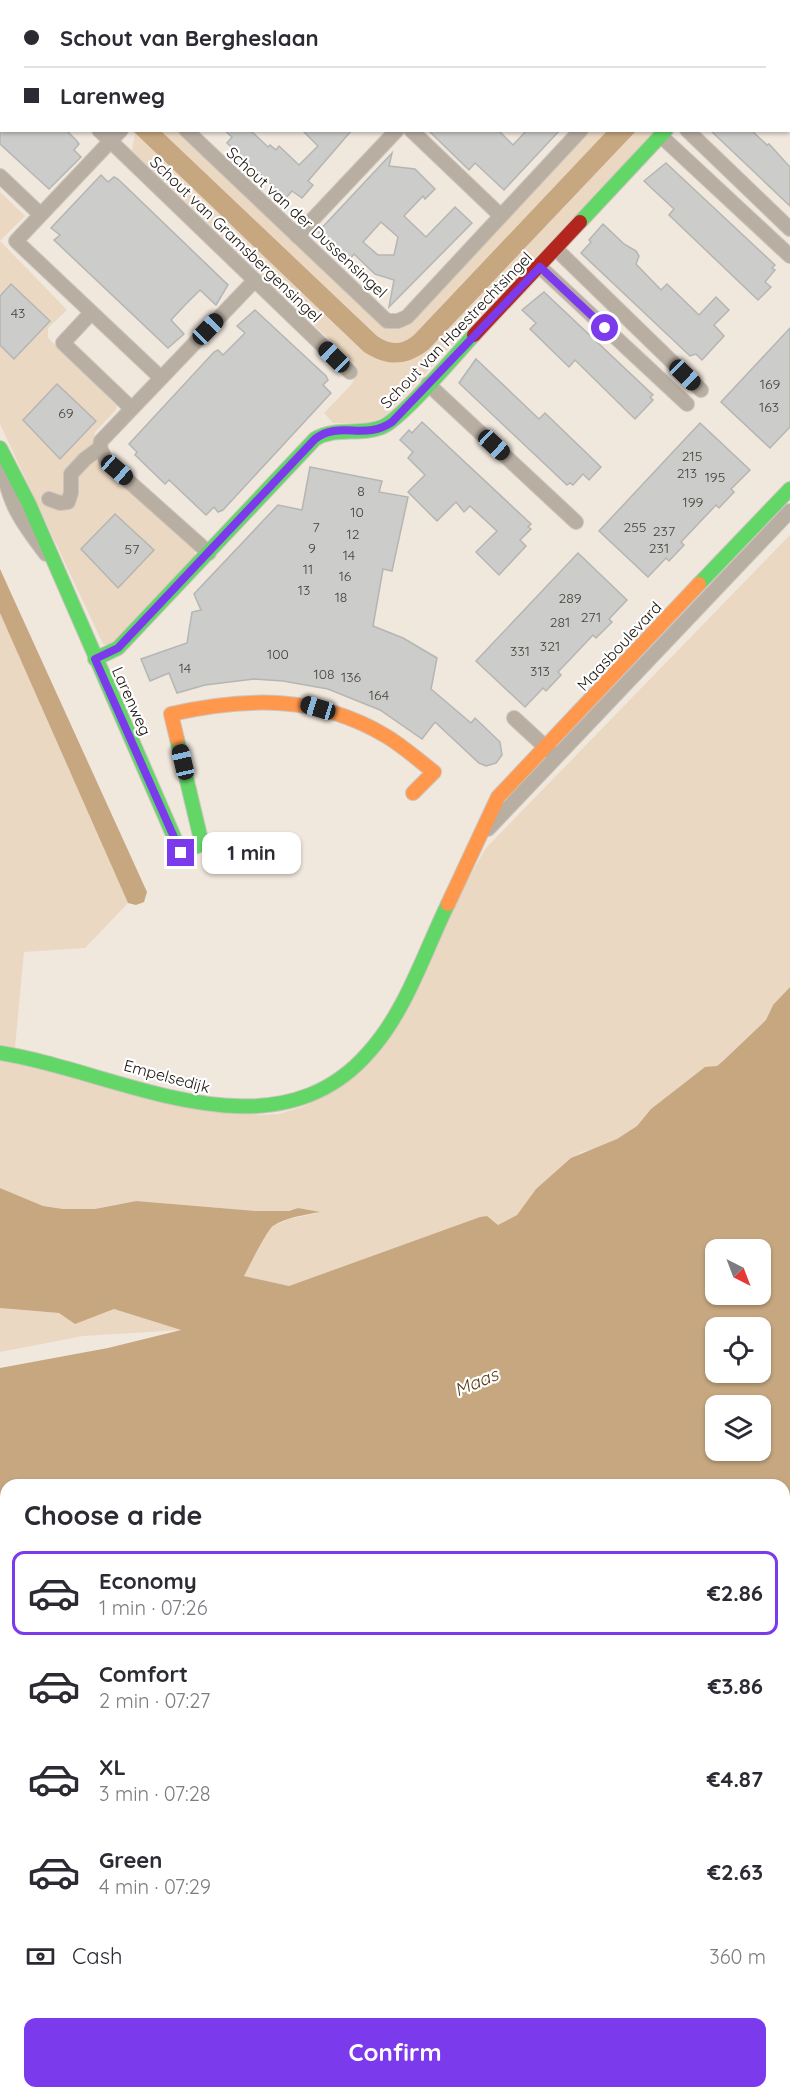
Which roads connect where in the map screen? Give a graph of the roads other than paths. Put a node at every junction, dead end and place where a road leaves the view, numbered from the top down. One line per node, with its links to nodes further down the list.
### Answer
1 (101, 132): 9 (street, Schout van Gramsbergensingel)
2 (119, 132): 9 (street)
3 (188, 132): 14 (street, Schout van der Dussensingel)
4 (395, 132): 14 (street)
5 (413, 132): 12 (street)
6 (579, 132): 12 (street, Schout van der Dussensingel)
7 (689, 132): 13 (street)
8 (664, 133): 15 (street, Schout van Haestrechtsingel); 16 (street)
9 (110, 141): 11 (street); 18 (street, Schout van Gramsbergensingel)
10 (0, 176): 11 (street)
11 (40, 214): 19 (street)
12 (501, 216): 14 (street, Schout van der Dussensingel)
13 (790, 229)
14 (297, 236)
15 (556, 249): 17 (street, Schout van Haestrechtsingel); 23 (street)
16 (790, 256)
17 (540, 267): 22 (street, Schout van Haestrechtsingel); 24 (street)
18 (255, 280): 20 (street, Schout van Gramsbergensingel); 21 (street)
19 (91, 313): 21 (street); 25 (street)
20 (350, 372)
21 (161, 378): 25 (street)
22 (428, 384): 31 (street); 32 (street, Schout van Haestrechtsingel)
23 (701, 390)
24 (687, 404)
25 (131, 408): 26 (street)
26 (100, 448): 29 (street); 32 (street)
27 (0, 450): 33 (street, Larenweg)
28 (790, 489): 35 (street, Maasboulevard)
29 (49, 500)
30 (790, 511): 36 (street, Maasboulevard)
31 (576, 522)
32 (209, 553): 33 (street, Schout van Haestrechtsingel)
33 (95, 659): 37 (street, Larenweg)
34 (514, 718): 35 (street)
35 (546, 747): 36 (street); 38 (street, Maasboulevard)
36 (556, 757): 38 (street, Maasboulevard)
37 (413, 793)
38 (483, 834): 39 (street, Maasboulevard)
39 (460, 880): 40 (street, Empelsedijk)
40 (0, 1053)

